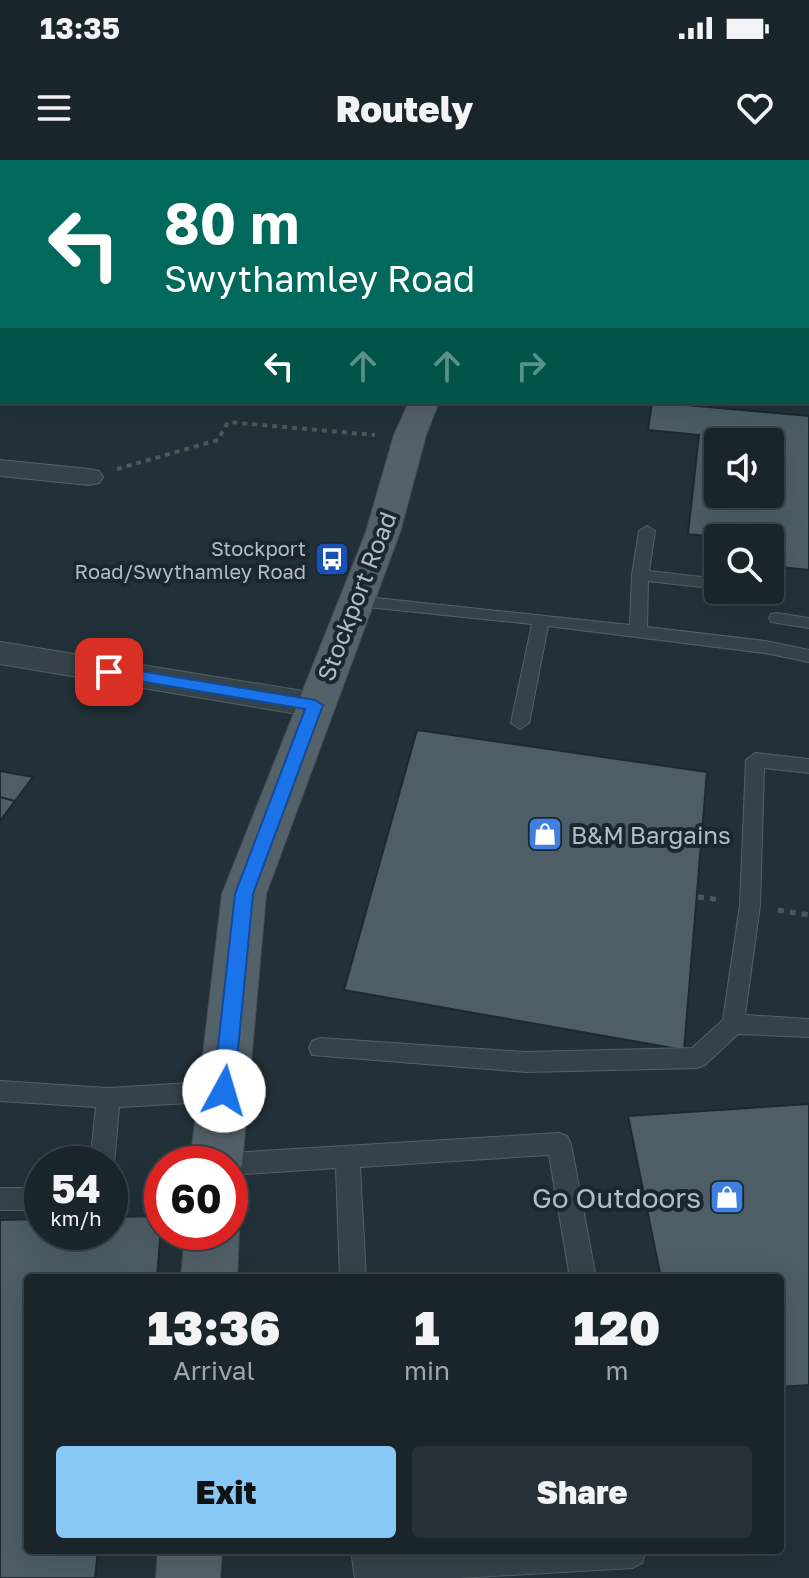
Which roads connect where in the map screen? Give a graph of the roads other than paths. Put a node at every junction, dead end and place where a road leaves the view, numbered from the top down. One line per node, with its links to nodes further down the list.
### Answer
1 (417, 420): 7 (main road, Stockport Road)
2 (0, 468): 3 (street)
3 (89, 477)
4 (647, 531): 5 (lane)
5 (640, 575): 6 (lane); 11 (lane)
6 (701, 582)
7 (357, 601): 9 (lane); 14 (main road, Stockport Road)
8 (777, 618): 10 (lane)
9 (541, 620): 11 (lane); 15 (lane)
10 (809, 623)
11 (638, 632): 12 (lane)
12 (809, 656)
13 (6, 662): 14 (street)
14 (315, 705): 21 (main road, Stockport Road)
15 (520, 723)
16 (809, 766): 17 (lane)
17 (733, 1024): 18 (lane); 19 (lane)
18 (809, 1028)
19 (320, 1048)
20 (0, 1091): 22 (lane)
21 (224, 1091): 22 (lane); 24 (main road, Stockport Road)
22 (108, 1098): 23 (lane)
23 (104, 1146)
24 (218, 1146)
25 (348, 1157): 26 (lane); 31 (lane); 32 (lane)
26 (248, 1163)
27 (0, 1199): 28 (lane)
28 (24, 1199)
29 (211, 1250): 30 (main road)
30 (209, 1274)
31 (353, 1274)
32 (582, 1274)
33 (190, 1554): 36 (main road)
34 (365, 1554): 35 (lane)
35 (615, 1554)
36 (188, 1578)

